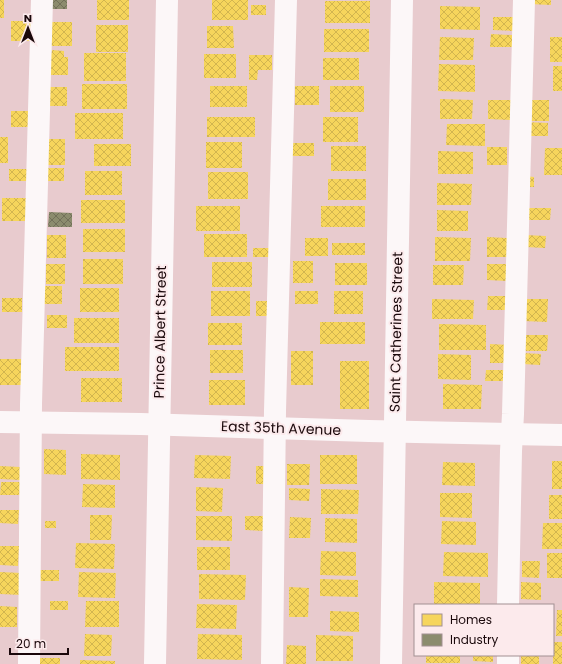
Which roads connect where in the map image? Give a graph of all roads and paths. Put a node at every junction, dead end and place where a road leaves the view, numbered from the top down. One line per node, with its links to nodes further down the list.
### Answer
1 (42, 0): 7 (street)
2 (167, 0): 8 (street, Prince Albert Street)
3 (286, 0): 9 (street)
4 (402, 0): 10 (street, Saint Catherines Street)
5 (524, 0): 11 (street)
6 (0, 422): 7 (street, East 35th Avenue)
7 (31, 423): 8 (street, East 35th Avenue); 14 (street)
8 (159, 424): 9 (street, East 35th Avenue); 15 (street, Prince Albert Street)
9 (275, 428): 10 (street, East 35th Avenue); 16 (street)
10 (394, 431): 11 (street, East 35th Avenue); 17 (street, Saint Catherines Street)
11 (512, 434): 12 (street, East 35th Avenue); 13 (street)
12 (562, 435)
13 (508, 604)
14 (29, 664)
15 (155, 664)
16 (272, 664)
17 (390, 664)

